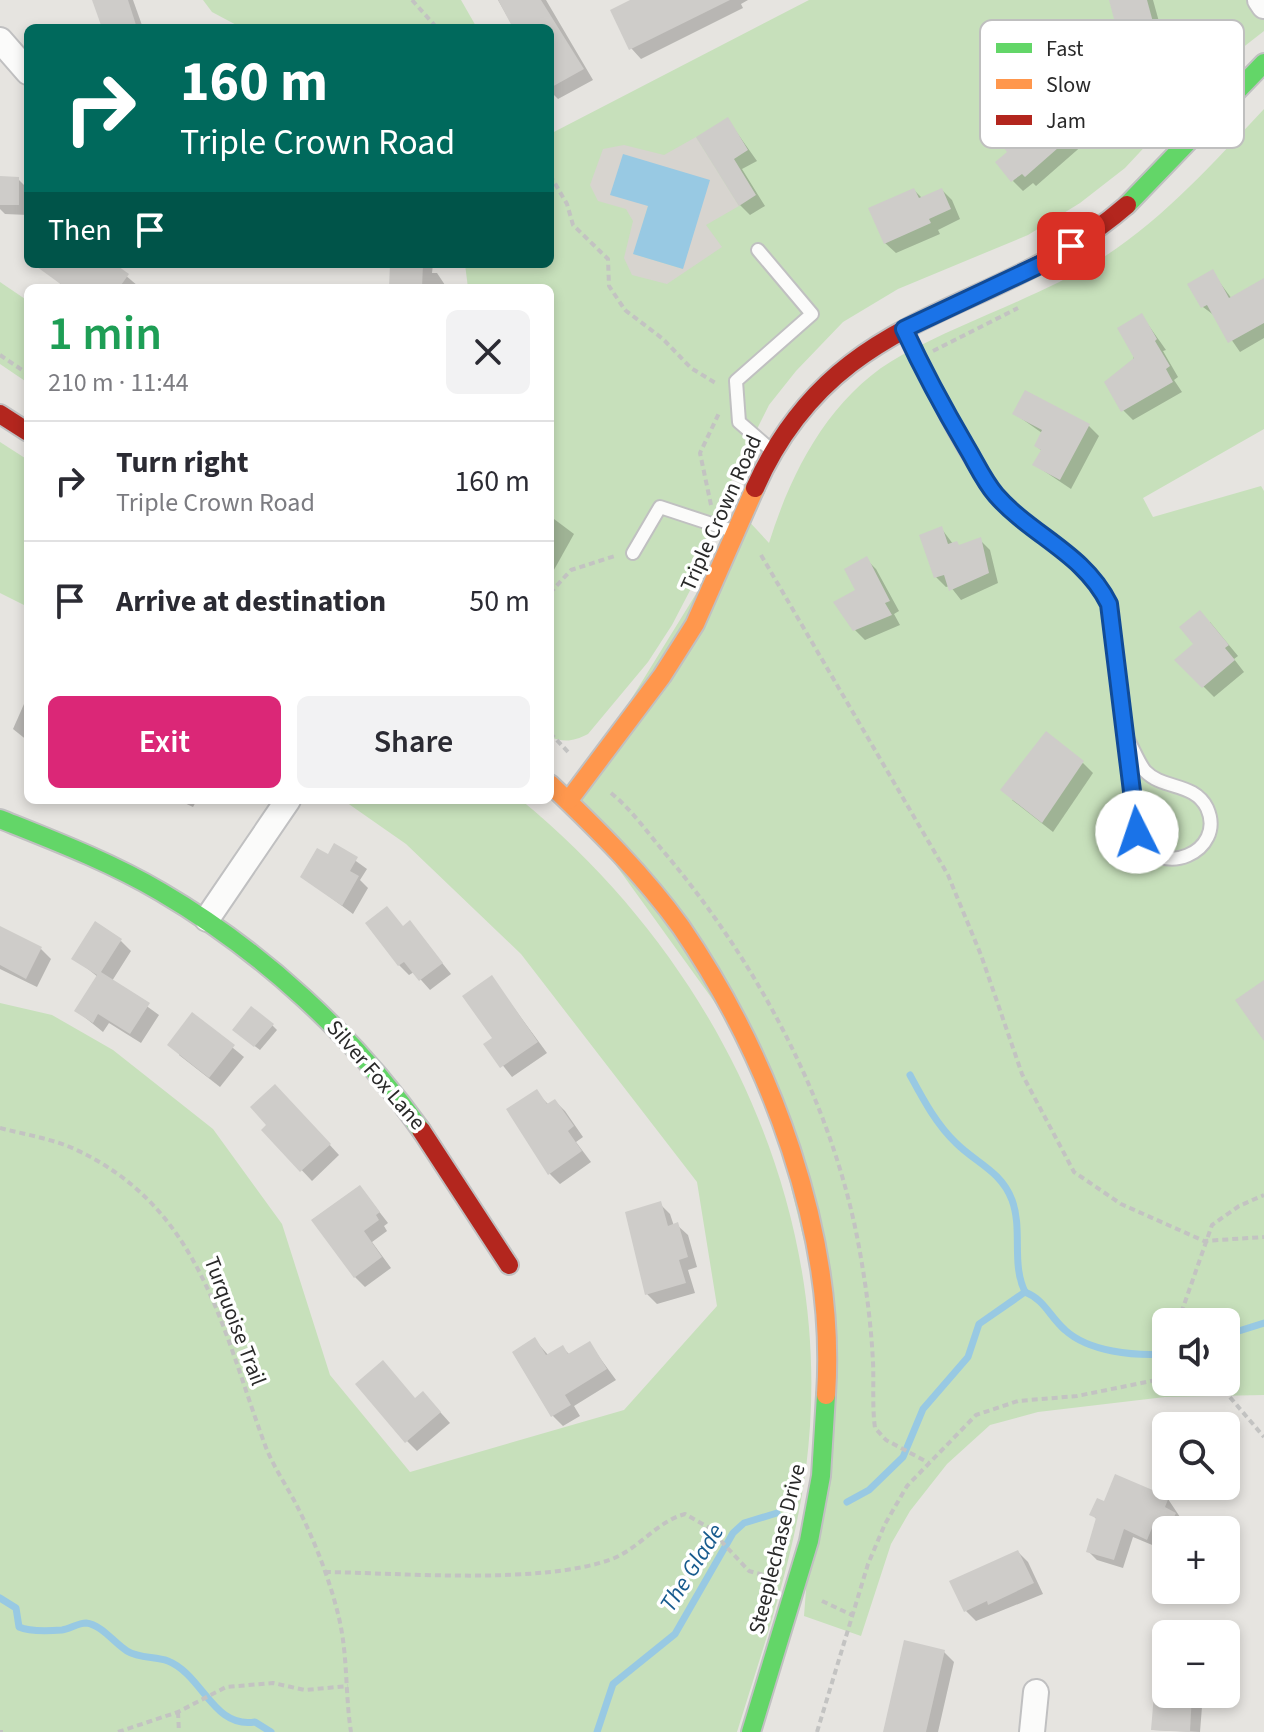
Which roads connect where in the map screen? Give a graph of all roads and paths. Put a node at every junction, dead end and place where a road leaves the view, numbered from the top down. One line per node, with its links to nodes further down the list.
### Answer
1 (412, 0): 4 (path)
2 (1260, 0): 3 (street)
3 (1264, 6)
4 (433, 24)
5 (0, 40): 7 (street)
6 (1264, 63): 8 (street, Triple Crown Road)
7 (24, 67)
8 (1244, 84)
9 (1182, 148): 12 (street, Triple Crown Road)
10 (554, 182): 15 (path)
11 (758, 250): 19 (lane)
12 (904, 329): 19 (street, Triple Crown Road); 24 (lane)
13 (0, 355): 14 (path)
14 (24, 371)
15 (727, 391)
16 (730, 401): 20 (path)
17 (0, 414): 18 (street)
18 (24, 429)
19 (773, 450): 21 (street, Triple Crown Road)
20 (715, 515)
21 (738, 530): 22 (lane); 26 (street, Triple Crown Road); 33 (path)
22 (633, 553): 23 (path)
23 (554, 589)
24 (1127, 738): 24 (lane)
25 (554, 787): 26 (street, Steeplechase Drive)
26 (569, 800): 51 (street, Steeplechase Drive)
27 (285, 804): 29 (street)
28 (0, 819): 29 (street, Silver Fox Lane)
29 (207, 919): 34 (street, Silver Fox Lane)
30 (0, 1128): 41 (path, Turquoise Trail)
31 (1264, 1195): 33 (path)
32 (1264, 1237): 33 (path)
33 (1204, 1241): 35 (path)
34 (509, 1265)
35 (1182, 1308)
36 (1152, 1381): 40 (path)
37 (1229, 1396): 38 (path)
38 (1264, 1437)
39 (895, 1446): 40 (path)
40 (929, 1463): 44 (path)
41 (325, 1572): 42 (path); 45 (path, Turquoise Trail)
42 (777, 1579)
43 (812, 1596): 44 (path)
44 (852, 1615): 52 (path)
45 (348, 1686): 47 (path); 50 (path, Turquoise Trail)
46 (1036, 1692): 53 (street)
47 (178, 1712): 48 (path); 49 (path)
48 (118, 1732)
49 (179, 1732)
50 (351, 1732)
51 (751, 1732)
52 (817, 1732)
53 (1032, 1732)

